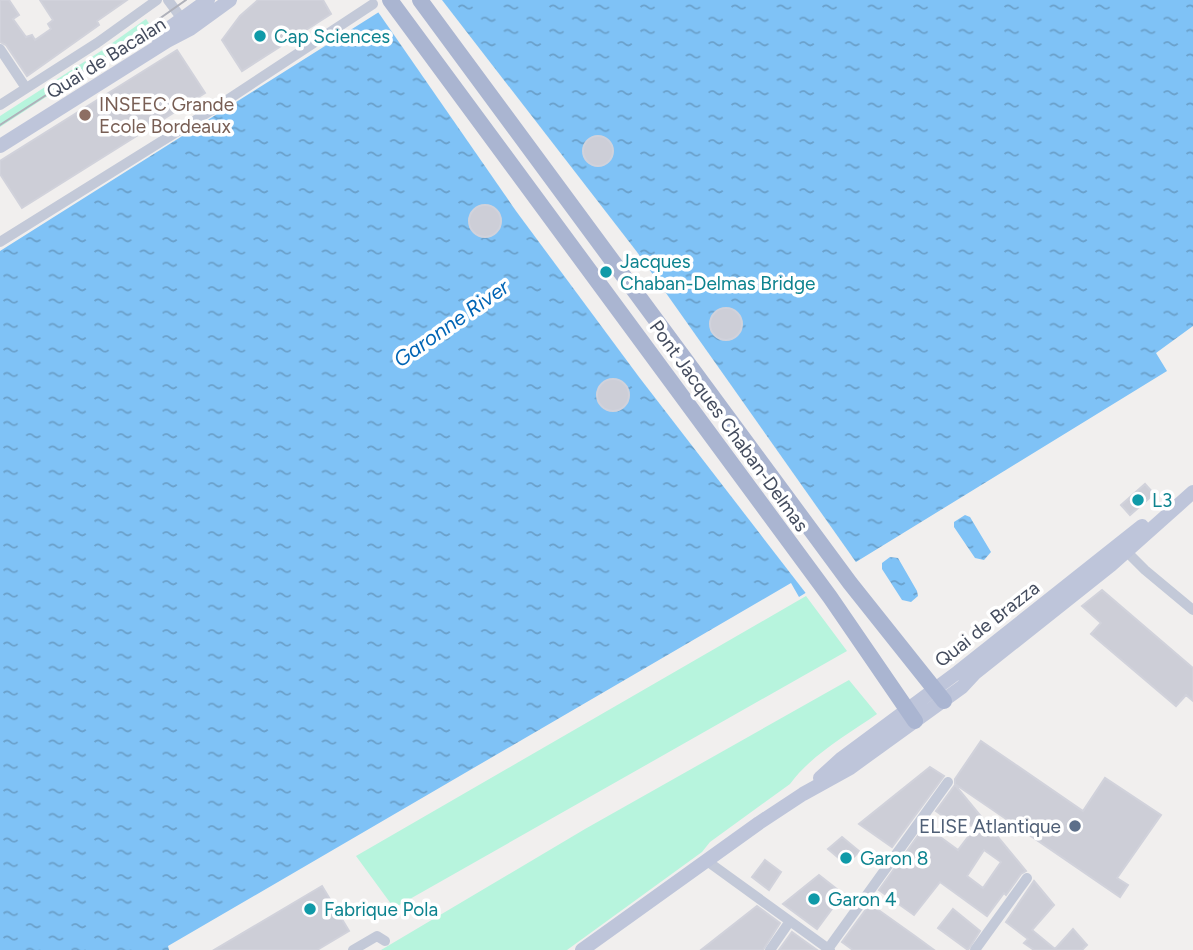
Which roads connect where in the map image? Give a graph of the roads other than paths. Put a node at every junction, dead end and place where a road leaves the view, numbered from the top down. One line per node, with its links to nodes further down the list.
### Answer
1 (157, 0): 10 (street, Quai de Bacalan)
2 (168, 0): 8 (street)
3 (208, 0): 8 (main road, Quai de Bacalan)
4 (230, 0): 8 (main road, Quai de Bacalan)
5 (390, 0): 20 (main road, Pont Jacques Chaban-Delmas)
6 (420, 0): 19 (main road, Pont Jacques Chaban-Delmas)
7 (373, 4): 14 (street)
8 (186, 24): 12 (main road, Quai de Bacalan); 13 (main road, Quai de Bacalan)
9 (0, 49): 10 (street)
10 (26, 88): 11 (street, Quai de Bacalan)
11 (0, 105)
12 (0, 138)
13 (0, 146)
14 (4, 235)
15 (1193, 482): 17 (main road, Quai de Brazza)
16 (1193, 492): 17 (main road, Quai de Brazza)
17 (1126, 552): 18 (street); 19 (main road, Quai de Brazza)
18 (1193, 610)
19 (939, 695): 20 (main road, Quai de Brazza)
20 (911, 715): 22 (main road, Quai de Brazza)
21 (948, 782): 26 (street)
22 (707, 861): 24 (street); 28 (main road, Quai de Brazza)
23 (1027, 878): 30 (street)
24 (790, 921): 26 (street); 29 (street)
25 (385, 941): 27 (street)
26 (829, 949)
27 (353, 950)
28 (582, 950)
29 (769, 950)
30 (975, 950)

